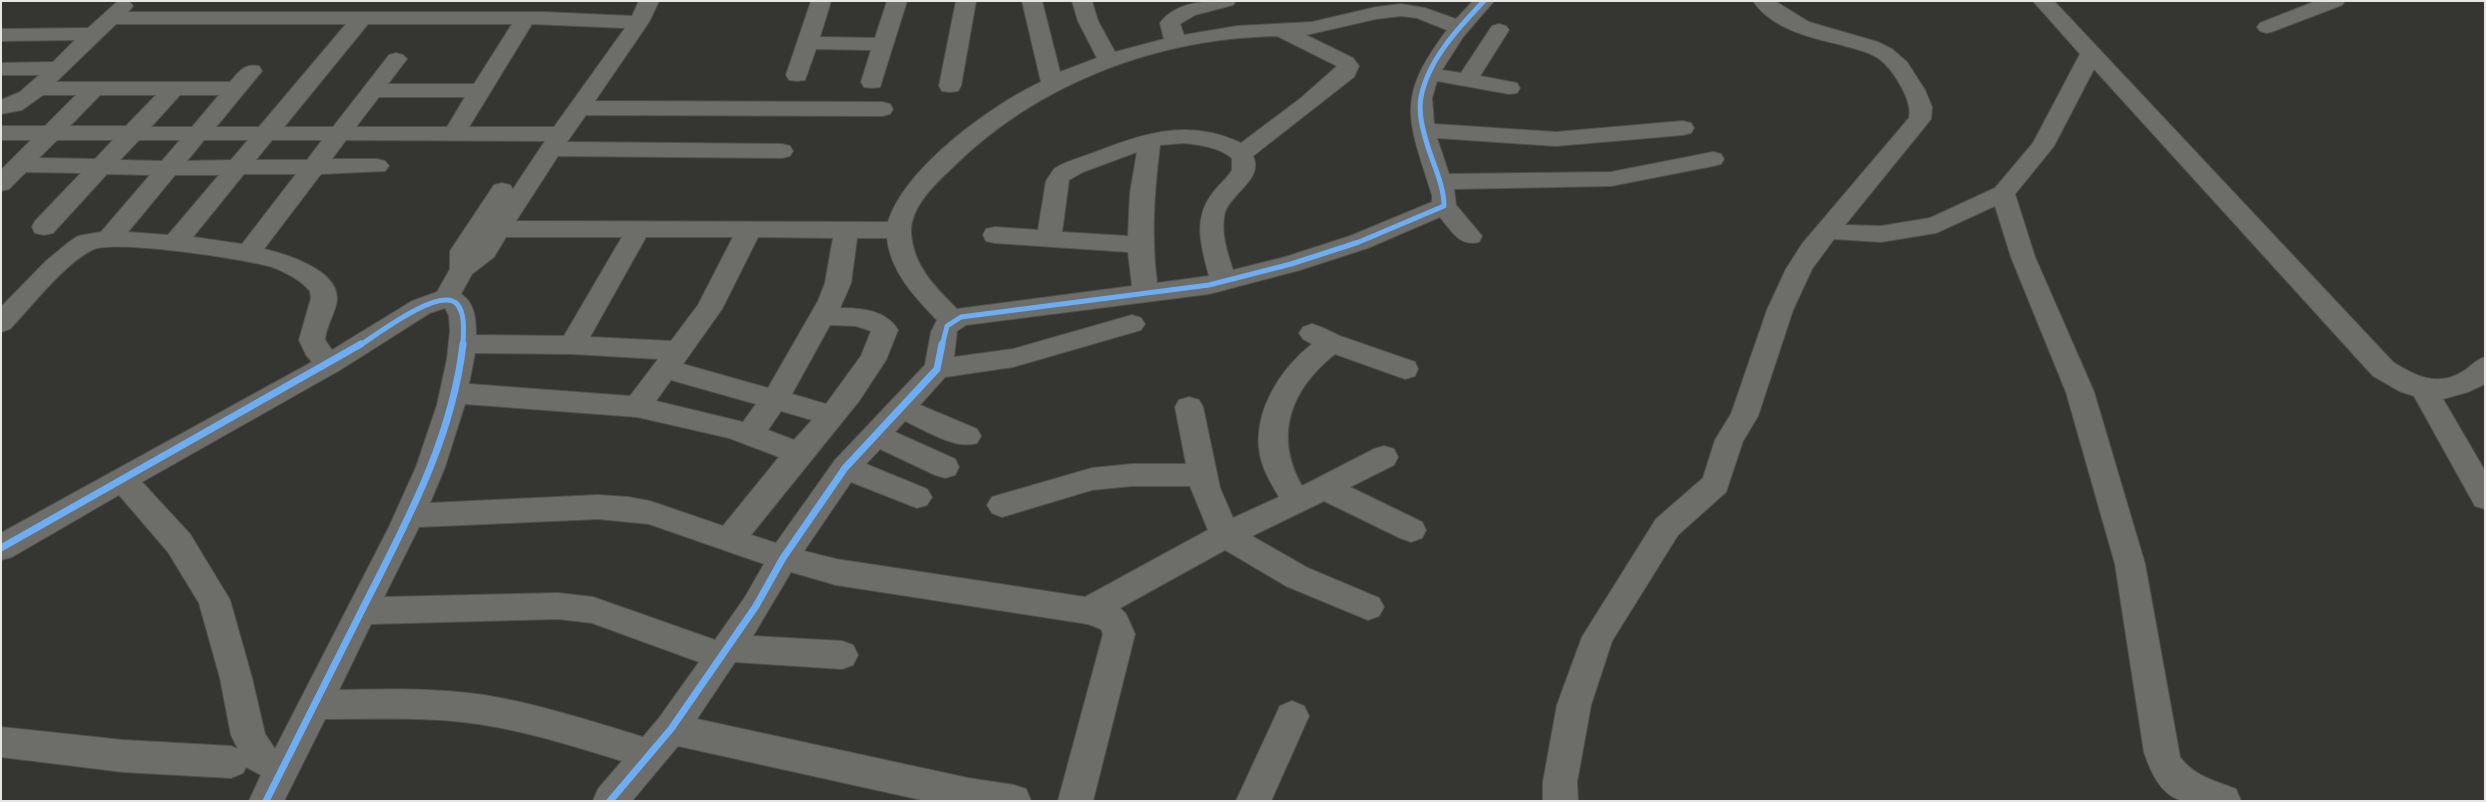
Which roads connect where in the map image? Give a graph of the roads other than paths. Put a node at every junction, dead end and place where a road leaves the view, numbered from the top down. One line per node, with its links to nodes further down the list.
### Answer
1 (128, 1): 16 (street)
2 (193, 1): 17 (street)
3 (554, 1): 19 (street)
4 (649, 1): 15 (street)
5 (822, 1): 26 (street)
6 (897, 1): 28 (street)
7 (966, 1): 40 (street)
8 (1032, 1): 39 (street)
9 (1082, 1): 31 (street)
10 (1226, 1): 27 (street)
11 (1484, 1): 20 (street)
12 (1763, 1): 79 (street)
13 (2043, 1): 29 (street)
14 (2335, 1): 21 (street)
15 (631, 15): 19 (street); 49 (street); 60 (street)
16 (110, 18): 17 (street); 24 (street)
17 (177, 18): 18 (street)
18 (362, 18): 19 (street); 57 (street)
19 (534, 18): 47 (street)
20 (1459, 27): 22 (street); 35 (street)
21 (2267, 27)
22 (1280, 30): 27 (street); 63 (street)
23 (1499, 30): 37 (street)
24 (92, 34): 25 (street); 32 (street)
25 (1, 35)
26 (808, 43): 28 (street); 36 (street)
27 (1176, 43): 31 (street)
28 (884, 44): 38 (street)
29 (2091, 53): 72 (street); 103 (street)
30 (396, 59): 46 (street)
31 (1109, 60): 39 (street)
32 (58, 68): 33 (street); 41 (street)
33 (1, 69)
34 (251, 71): 45 (street)
35 (1431, 74): 37 (street); 52 (street)
36 (797, 75)
37 (1467, 80): 42 (street)
38 (872, 82)
39 (1052, 82): 78 (street)
40 (950, 86)
41 (38, 88): 43 (street); 48 (street)
42 (1508, 88)
43 (94, 89): 44 (street); 53 (street)
44 (174, 89): 45 (street); 55 (street)
45 (235, 89): 56 (street)
46 (372, 90): 47 (street); 58 (street)
47 (480, 91): 59 (street)
48 (1, 107)
49 (578, 108): 50 (street); 60 (street)
50 (882, 109)
51 (1684, 128): 52 (street)
52 (1425, 130): 73 (street)
53 (53, 132): 54 (street); 55 (street); 65 (street)
54 (1, 133)
55 (133, 133): 56 (street); 66 (street)
56 (198, 133): 57 (street); 69 (street)
57 (267, 133): 58 (street); 70 (street)
58 (340, 133): 59 (street); 68 (street)
59 (454, 133): 60 (street)
60 (551, 139): 62 (street); 75 (street); 88 (street)
61 (1150, 139): 63 (street); 84 (street); 86 (street)
62 (782, 151)
63 (1241, 154): 89 (street)
64 (1713, 159): 73 (street)
65 (20, 165): 66 (street); 71 (street)
66 (101, 166): 69 (street); 74 (street)
67 (377, 166): 68 (street)
68 (314, 167): 70 (street); 87 (street)
69 (168, 168): 70 (street); 83 (street)
70 (239, 168): 85 (street)
71 (1, 184)
72 (2003, 193): 79 (street); 149 (street)
73 (1442, 194): 82 (street); 89 (street)
74 (44, 227)
75 (500, 229): 77 (street); 88 (street)
76 (750, 229): 77 (street); 80 (street); 98 (street)
77 (638, 230): 97 (street)
78 (899, 230): 80 (street); 93 (street)
79 (1829, 230): 148 (street)
80 (846, 231): 92 (street)
81 (995, 235): 84 (street)
82 (1470, 236)
83 (109, 238): 85 (street); 94 (street)
84 (1050, 240): 86 (street)
85 (174, 244): 87 (street)
86 (1140, 245): 90 (street)
87 (249, 252): 99 (street)
88 (463, 269): 91 (street)
89 (1223, 281): 90 (street)
90 (1145, 294): 93 (street)
91 (446, 298): 96 (street); 99 (street)
92 (821, 316): 105 (street); 109 (street)
93 (952, 320): 101 (street)
94 (1, 323)
95 (1132, 324): 101 (street)
96 (463, 344): 97 (street); 104 (street)
97 (572, 345): 98 (street)
98 (672, 360): 105 (street); 106 (street)
99 (331, 364): 118 (street)
100 (2485, 367): 103 (street)
101 (937, 369): 108 (street)
102 (1405, 369): 122 (street)
103 (2424, 389): 121 (street)
104 (455, 393): 106 (street); 124 (street)
105 (774, 400): 109 (street); 110 (street)
106 (637, 407): 110 (street)
107 (1189, 407): 117 (street)
108 (901, 408): 111 (street); 112 (street)
109 (833, 416): 113 (street)
110 (749, 435): 113 (street)
111 (874, 435): 115 (street); 116 (street)
112 (967, 436)
113 (800, 453): 127 (street)
114 (1384, 456): 119 (street)
115 (945, 466)
116 (845, 468): 120 (street); 129 (street)
117 (1202, 475): 123 (street); 126 (street)
118 (123, 480): 128 (street); 141 (street)
119 (1323, 488): 122 (street); 125 (street)
120 (917, 496)
121 (2485, 498)
122 (1296, 502): 126 (street)
123 (1002, 505)
124 (410, 516): 127 (street); 131 (street)
125 (1411, 530)
126 (1226, 535): 130 (street); 132 (street)
127 (730, 539): 129 (street)
128 (1, 548)
129 (783, 558): 132 (street); 133 (street)
130 (1368, 607)
131 (362, 611): 133 (street); 135 (street)
132 (1088, 611): 146 (street)
133 (725, 652): 134 (street); 137 (street)
134 (842, 655)
135 (315, 704): 139 (street); 141 (street)
136 (1292, 716): 147 (street)
137 (671, 729): 139 (street); 142 (street)
138 (1, 742): 140 (street)
139 (649, 754): 144 (street)
140 (231, 762)
141 (283, 767): 143 (street)
142 (968, 798): 145 (street)
143 (266, 801)
144 (610, 801)
145 (1014, 801)
146 (1075, 801)
147 (1253, 801)
148 (1561, 801)
149 (2224, 801)

